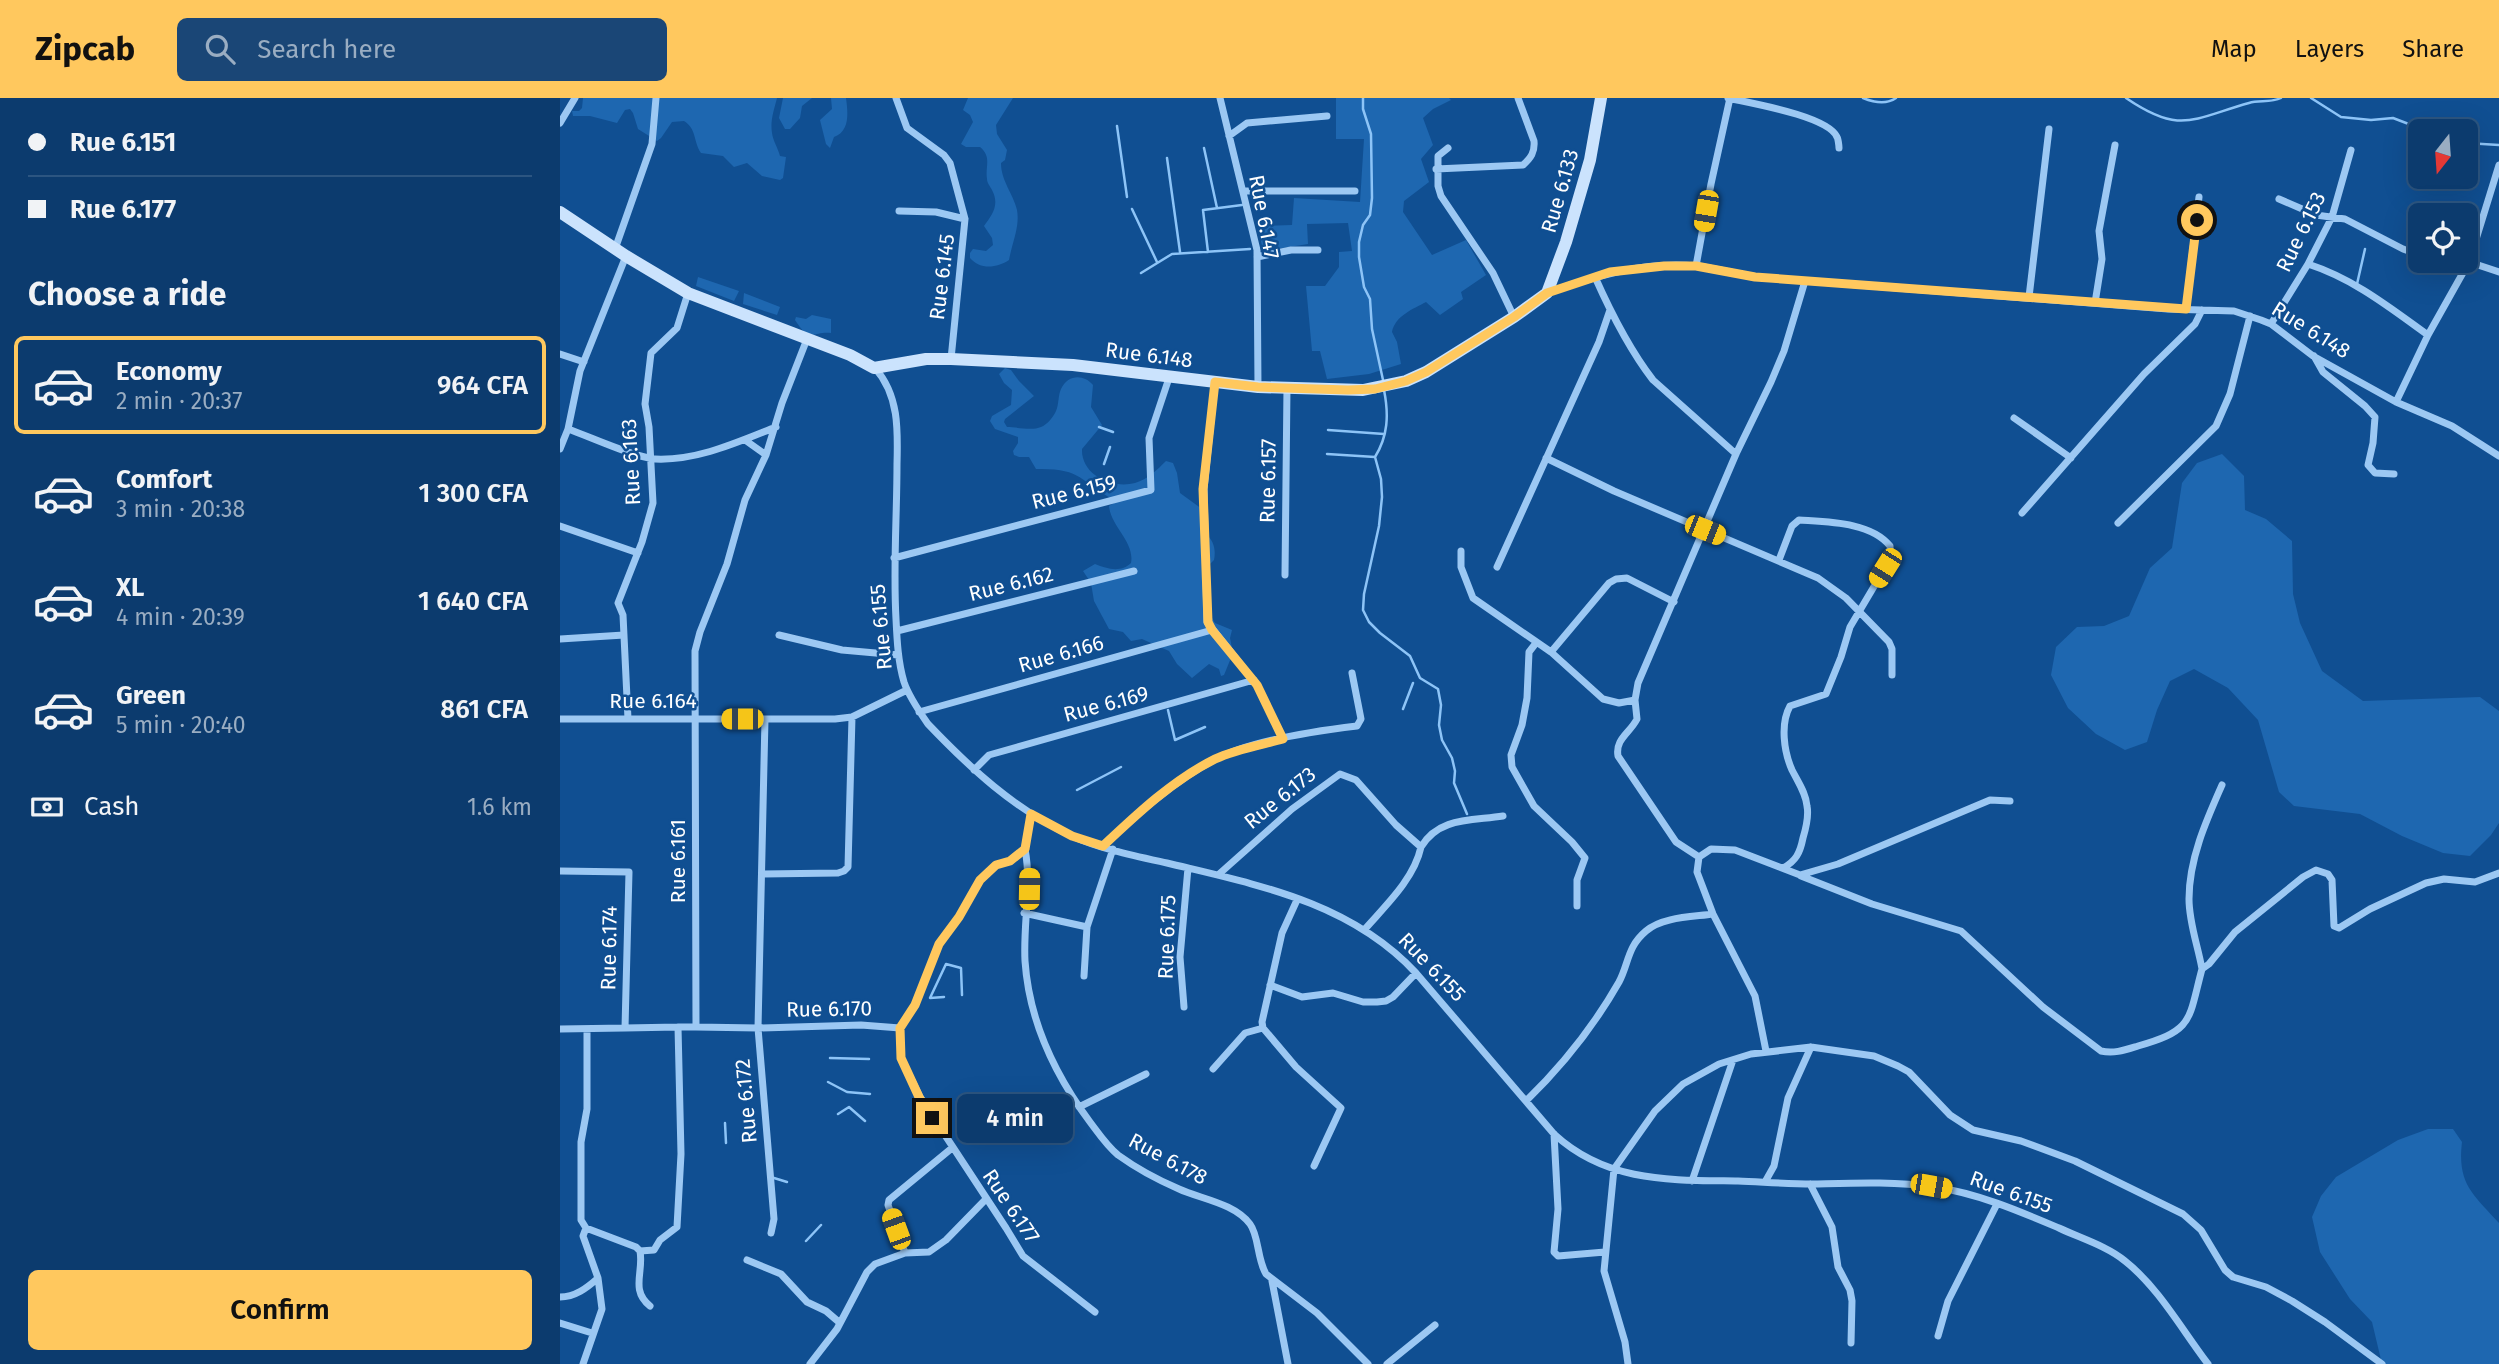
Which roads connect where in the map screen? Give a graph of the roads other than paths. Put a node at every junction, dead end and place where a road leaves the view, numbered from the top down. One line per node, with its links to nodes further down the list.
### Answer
1 (575, 98): 9 (street)
2 (656, 98): 29 (street)
3 (896, 98): 25 (street, Rue 6.145)
4 (1220, 98): 11 (street, Rue 6.147)
5 (1518, 98): 17 (street)
6 (1601, 98): 39 (street, Rue 6.133)
7 (1729, 98): 14 (street); 33 (street)
8 (1327, 116): 11 (street)
9 (560, 123)
10 (2049, 129): 40 (street)
11 (1229, 136): 18 (street, Rue 6.147)
12 (2115, 145): 41 (street)
13 (1448, 148): 17 (street)
14 (1839, 148)
15 (2351, 150): 24 (street, Rue 6.153)
16 (2499, 165): 26 (street)
17 (1436, 169): 46 (street)
18 (1243, 191): 19 (street); 30 (street, Rue 6.147)
19 (1355, 191)
20 (2199, 198): 42 (street)
21 (2279, 199): 24 (street)
22 (899, 211): 25 (street)
23 (560, 212): 29 (street)
24 (2332, 217): 28 (street); 31 (street, Rue 6.153)
25 (965, 219): 52 (street, Rue 6.145)
26 (2478, 228)
27 (1318, 250): 30 (street)
28 (2408, 251)
29 (621, 253): 38 (street); 53 (street)
30 (1257, 257): 57 (street, Rue 6.147)
31 (2308, 264): 47 (street, Rue 6.153); 48 (street)
32 (2478, 265): 34 (street)
33 (1696, 266): 36 (street, Rue 6.148); 37 (street, Rue 6.148)
34 (2499, 272)
35 (2461, 273): 48 (street)
36 (1595, 277): 39 (street, Rue 6.148); 43 (street)
37 (1805, 281): 40 (street, Rue 6.148); 65 (street)
38 (688, 293): 49 (street); 70 (street, Rue 6.163)
39 (1547, 293): 46 (street, Rue 6.148)
40 (2029, 296): 41 (street, Rue 6.148)
41 (2095, 303): 42 (street, Rue 6.148)
42 (2186, 309): 44 (street, Rue 6.148)
43 (1610, 310): 65 (street); 68 (street)
44 (2202, 310): 45 (street, Rue 6.148); 69 (street)
45 (2250, 316): 47 (street, Rue 6.148); 73 (street)
46 (1514, 317): 58 (street, Rue 6.148)
47 (2271, 324): 51 (street, Rue 6.148)
48 (2428, 334): 59 (street)
49 (807, 339): 54 (street); 61 (street, Rue 6.161)
50 (560, 354): 53 (street)
51 (2314, 356): 59 (street, Rue 6.148); 71 (street)
52 (951, 359): 54 (street, Rue 6.148); 55 (street, Rue 6.148)
53 (584, 362): 62 (street)
54 (874, 368): 78 (street, Rue 6.155)
55 (1169, 378): 56 (street, Rue 6.148); 78 (street, Rue 6.159)
56 (1215, 382): 57 (street, Rue 6.148); 85 (street)
57 (1258, 387): 58 (street, Rue 6.148)
58 (1287, 387): 82 (street, Rue 6.157)
59 (2396, 402): 67 (street, Rue 6.148)
60 (2014, 418): 69 (street)
61 (776, 427): 63 (street); 66 (street, Rue 6.161)
62 (564, 433): 64 (street); 70 (street)
63 (745, 440): 66 (street); 70 (street)
64 (560, 449)
65 (1736, 454): 75 (street)
66 (766, 455): 102 (street, Rue 6.161)
67 (2499, 456)
68 (1546, 458): 75 (street); 80 (street)
69 (2071, 458): 72 (street)
70 (652, 459): 77 (street, Rue 6.163)
71 (2394, 474)
72 (2022, 513)
73 (2118, 523)
74 (560, 526): 77 (street)
75 (1705, 530): 79 (street); 83 (street)
76 (1461, 551): 90 (street)
77 (638, 553): 87 (street, Rue 6.163)
78 (894, 558): 86 (street, Rue 6.155)
79 (1779, 560): 84 (street); 84 (street)
80 (1497, 567)
81 (1135, 571): 86 (street, Rue 6.162)
82 (1285, 575)
83 (1674, 602): 91 (street); 97 (street)
84 (1858, 610): 94 (street); 116 (street)
85 (1212, 630): 95 (street); 98 (street, Rue 6.166)
86 (897, 631): 92 (street, Rue 6.155)
87 (624, 635): 89 (street); 101 (street, Rue 6.163)
88 (779, 635): 92 (street)
89 (560, 639)
90 (1535, 643): 91 (street); 123 (street)
91 (1550, 652): 97 (street)
92 (898, 655): 96 (street, Rue 6.155)
93 (1352, 673): 104 (street)
94 (1892, 675)
95 (1254, 680): 104 (street); 105 (street, Rue 6.169)
96 (907, 690): 98 (street, Rue 6.155); 99 (street, Rue 6.164)
97 (1635, 700): 114 (street)
98 (919, 712): 105 (street, Rue 6.155)
99 (852, 717): 103 (street, Rue 6.164); 119 (street)
100 (560, 719): 101 (street, Rue 6.164)
101 (628, 719): 102 (street, Rue 6.164)
102 (697, 719): 103 (street, Rue 6.164); 134 (street, Rue 6.161)
103 (765, 719): 119 (street)
104 (1283, 739): 110 (street)
105 (974, 770): 108 (street, Rue 6.155)
106 (2222, 785): 128 (street)
107 (2010, 801): 121 (street)
108 (1031, 814): 110 (street, Rue 6.155); 112 (street)
109 (1503, 816): 111 (street)
110 (1103, 846): 113 (street, Rue 6.155)
111 (1421, 847): 120 (street, Rue 6.173); 127 (street)
112 (1025, 849): 124 (street, Rue 6.178); 137 (street)
113 (1113, 849): 115 (street, Rue 6.155); 126 (street)
114 (1699, 857): 116 (street); 125 (street)
115 (1188, 868): 120 (street, Rue 6.155); 132 (street, Rue 6.175)
116 (1783, 868): 121 (street)
117 (560, 871): 135 (street, Rue 6.174)
118 (2499, 873): 128 (street)
119 (763, 874): 136 (street)
120 (1218, 875): 122 (street, Rue 6.155)
121 (1800, 875): 128 (street)
122 (1297, 900): 127 (street, Rue 6.155); 131 (street)
123 (1577, 906)
124 (1024, 913): 126 (street); 147 (street, Rue 6.178)
125 (1713, 914): 142 (street); 146 (street)
126 (1087, 927): 130 (street)
127 (1365, 929): 129 (street, Rue 6.155)
128 (2202, 968)
129 (1416, 973): 131 (street); 146 (street, Rue 6.155)
130 (1084, 976)
131 (1270, 985): 138 (street)
132 (1184, 1007)
133 (678, 1027): 134 (street); 135 (street); 159 (street)
134 (696, 1027): 136 (street, Rue 6.172)
135 (625, 1028): 140 (street)
136 (758, 1028): 137 (street, Rue 6.170); 158 (street, Rue 6.172)
137 (900, 1028): 149 (street, Rue 6.177)
138 (1263, 1028): 144 (street); 150 (street)
139 (560, 1029): 140 (street)
140 (587, 1030): 157 (street)
141 (1811, 1047): 142 (street); 153 (street); 181 (street)
142 (1766, 1051): 143 (street)
143 (1733, 1060): 151 (street); 152 (street)
144 (1213, 1069)
145 (1146, 1074): 147 (street)
146 (1526, 1101): 148 (street, Rue 6.155)
147 (1079, 1107): 164 (street, Rue 6.178)
148 (1554, 1134): 151 (street, Rue 6.155); 160 (street)
149 (952, 1148): 155 (street, Rue 6.177); 161 (street)
150 (1314, 1166)
151 (1614, 1169): 152 (street, Rue 6.155); 160 (street)
152 (1692, 1181): 153 (street, Rue 6.155)
153 (1765, 1182): 154 (street, Rue 6.155)
154 (1810, 1184): 156 (street, Rue 6.155); 173 (street)
155 (986, 1199): 161 (street); 167 (street, Rue 6.177)
156 (1997, 1204): 172 (street); 180 (street, Rue 6.155)
157 (586, 1228): 159 (street); 163 (street)
158 (771, 1233)
159 (639, 1251): 166 (street)
160 (1605, 1252): 179 (street)
161 (905, 1254): 169 (street)
162 (747, 1260): 169 (street)
163 (598, 1278): 165 (street); 171 (street)
164 (1272, 1281): 176 (street, Rue 6.178); 177 (street)
165 (560, 1297)
166 (650, 1306)
167 (1094, 1312)
168 (560, 1323): 171 (street)
169 (840, 1323): 175 (street)
170 (1435, 1325): 178 (street)
171 (592, 1333): 174 (street)
172 (1938, 1336)
173 (1851, 1342)
174 (583, 1364)
175 (810, 1364)
176 (1288, 1364)
177 (1368, 1364)
178 (1387, 1364)
179 (1628, 1364)
180 (2208, 1364)
181 (2382, 1364)

